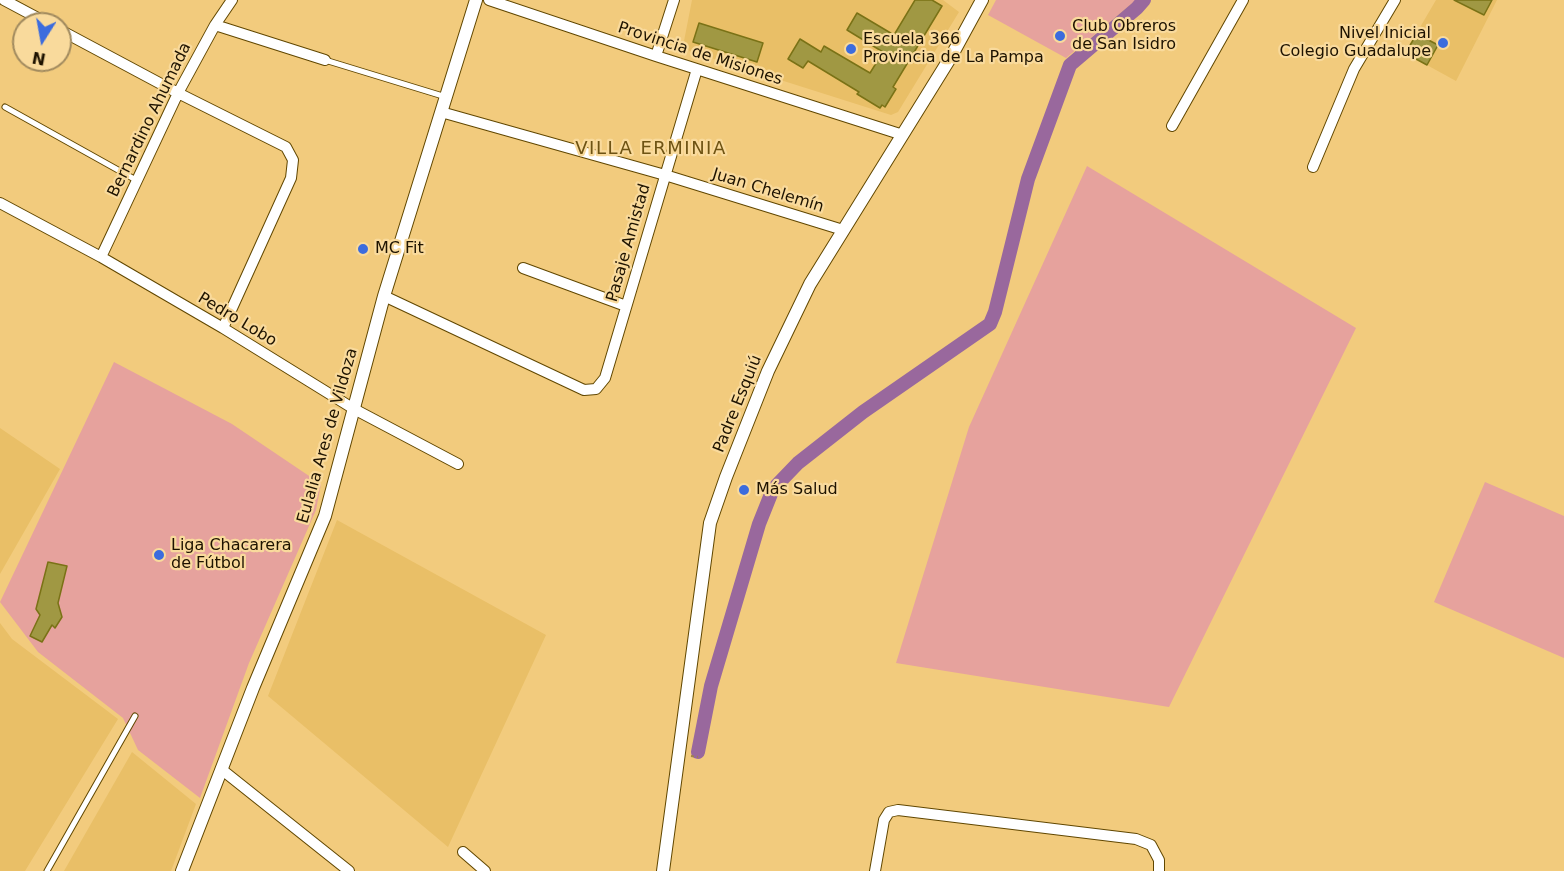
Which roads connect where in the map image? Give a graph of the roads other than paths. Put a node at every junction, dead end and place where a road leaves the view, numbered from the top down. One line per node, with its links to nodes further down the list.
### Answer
1 (4, 0): 9 (street)
2 (232, 0): 10 (street, Bernardino Ahumada)
3 (476, 0): 16 (street, Eulalia Ares de Vildoza)
4 (489, 0): 12 (street, Provincia de Misiones)
5 (674, 0): 12 (street)
6 (982, 0): 20 (street, Padre Esquiú)
7 (1243, 0): 19 (street)
8 (1395, 0): 21 (street)
9 (26, 12)
10 (215, 25): 13 (street); 15 (street, Bernardino Ahumada)
11 (72, 36): 15 (street)
12 (656, 56): 14 (street, Provincia de Misiones)
13 (325, 60): 16 (lane)
14 (697, 69): 20 (street, Provincia de Misiones); 22 (street, Pasaje Amistad)
15 (178, 93): 23 (street, Bernardino Ahumada); 30 (street)
16 (446, 97): 18 (street, Eulalia Ares de Vildoza)
17 (5, 107): 23 (lane)
18 (441, 112): 22 (street, Juan Chelemín); 28 (street, Eulalia Ares de Vildoza)
19 (1172, 126)
20 (903, 135): 25 (street, Padre Esquiú)
21 (1313, 167)
22 (664, 175): 25 (street, Juan Chelemín); 29 (street, Pasaje Amistad)
23 (136, 180): 26 (street, Bernardino Ahumada)
24 (0, 203): 26 (street, Pedro Lobo)
25 (843, 230): 40 (street, Padre Esquiú)
26 (101, 257): 30 (street, Pedro Lobo)
27 (523, 268): 29 (street)
28 (384, 296): 29 (street, Pasaje Amistad); 31 (street, Eulalia Ares de Vildoza)
29 (627, 306)
30 (223, 328): 31 (street, Pedro Lobo)
31 (354, 409): 32 (street, Pedro Lobo); 34 (street, Eulalia Ares de Vildoza)
32 (458, 464)
33 (135, 716): 36 (lane)
34 (221, 769): 37 (street, Eulalia Ares de Vildoza); 38 (street)
35 (463, 852): 39 (street)
36 (47, 871)
37 (182, 871)
38 (349, 871)
39 (485, 871)
40 (663, 871)
41 (875, 871): 42 (street)
42 (1159, 871)

